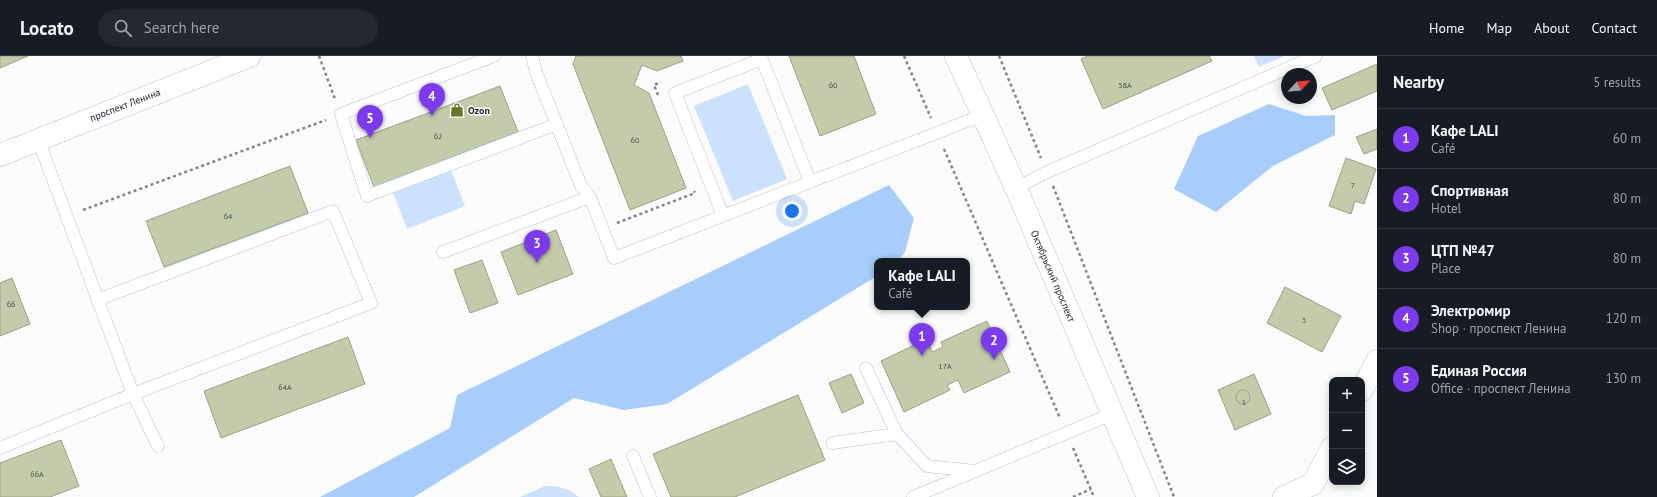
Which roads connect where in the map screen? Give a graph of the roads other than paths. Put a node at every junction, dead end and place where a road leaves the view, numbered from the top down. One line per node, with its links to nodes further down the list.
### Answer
1 (250, 56): 8 (street, проспект Ленина)
2 (494, 56): 7 (lane)
3 (532, 56): 7 (lane)
4 (956, 56): 6 (street, Октябрьский проспект)
5 (1316, 56): 11 (lane)
6 (983, 115): 10 (lane); 11 (street, Октябрьский проспект)
7 (557, 124): 12 (lane)
8 (38, 139): 9 (street, проспект Ленина); 15 (lane)
9 (0, 155)
10 (810, 182): 13 (lane); 13 (lane)
11 (1016, 188): 20 (street, Октябрьский проспект)
12 (590, 197): 13 (lane); 14 (lane)
13 (723, 216)
14 (443, 252)
15 (97, 300): 19 (lane); 19 (lane)
16 (1377, 361): 18 (street)
17 (866, 368): 21 (lane)
18 (1365, 384)
19 (134, 394): 23 (lane); 24 (lane)
20 (1112, 414): 27 (lane); 30 (street, Октябрьский проспект)
21 (897, 434): 22 (lane); 27 (lane)
22 (832, 443)
23 (158, 446)
24 (0, 448)
25 (1331, 449): 31 (street)
26 (633, 456): 28 (lane)
27 (976, 471): 29 (lane)
28 (650, 497)
29 (913, 497)
30 (1148, 497)
31 (1284, 497)

